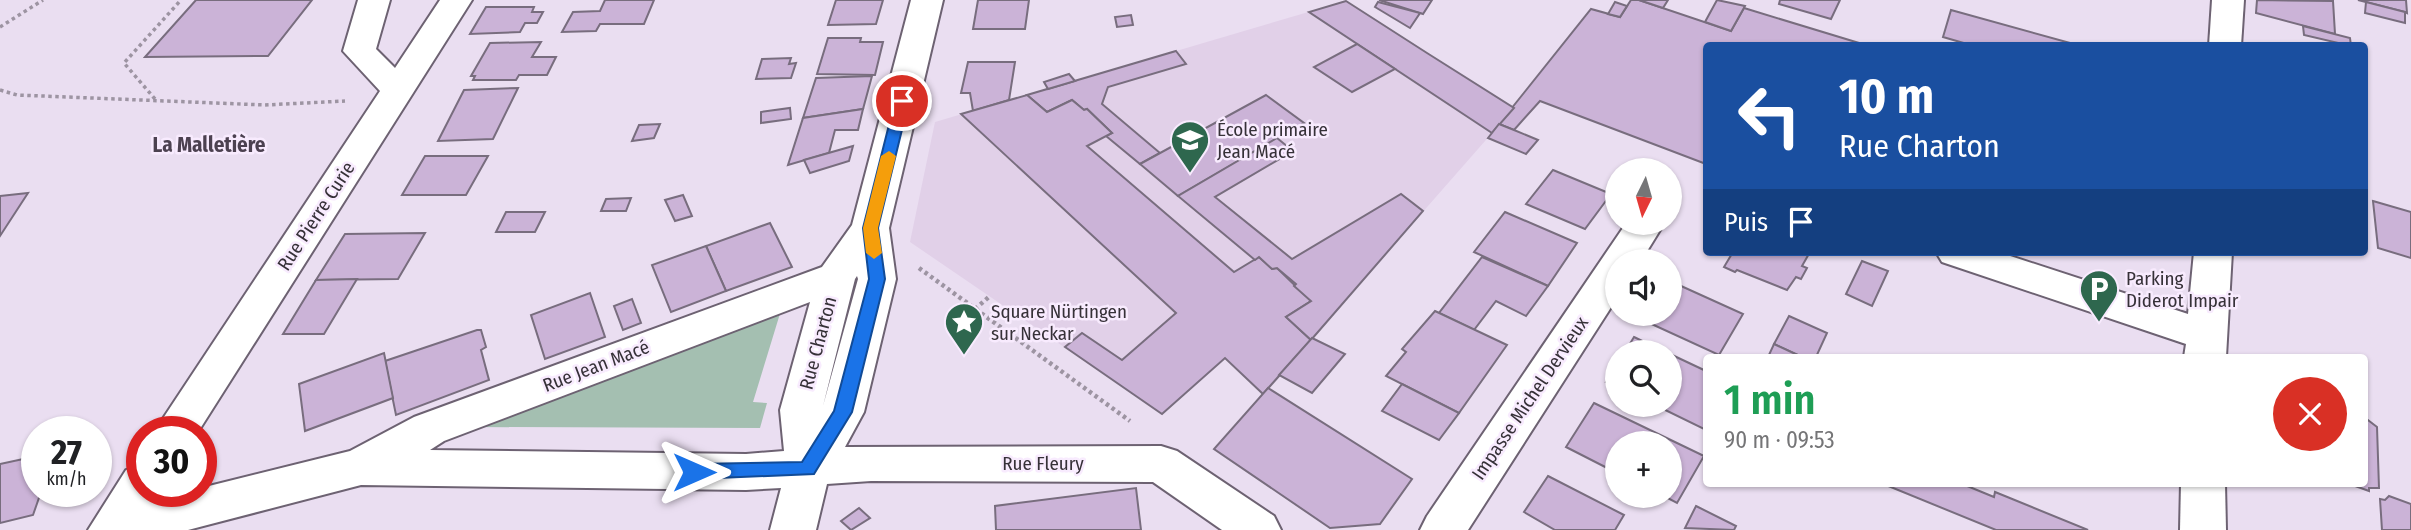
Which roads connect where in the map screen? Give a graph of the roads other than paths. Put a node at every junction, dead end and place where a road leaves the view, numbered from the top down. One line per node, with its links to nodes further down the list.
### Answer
1 (374, 0): 6 (street)
2 (456, 0): 6 (street, Rue Pierre Curie)
3 (927, 0): 7 (street, Rue Charton)
4 (2228, 0): 5 (street)
5 (2225, 42)
6 (398, 90): 13 (street, Rue Pierre Curie)
7 (870, 228): 10 (street, Rue Charton); 15 (street, Rue Charton)
8 (1966, 256): 12 (street)
9 (2213, 256): 12 (street)
10 (836, 277): 14 (street, Rue Jean Macé); 15 (street, Rue Charton)
11 (1605, 285): 21 (street, Impasse Michel Dervieux)
12 (2206, 346)
13 (185, 416)
14 (361, 467): 15 (street, Rue Jean Macé); 18 (street, Rue Jean Macé)
15 (807, 469): 19 (street, Rue Charton); 20 (street, Rue Fleury)
16 (2203, 487): 22 (street)
17 (127, 507): 18 (street)
18 (112, 530)
19 (793, 530)
20 (1258, 530)
21 (1443, 530)
22 (2203, 530)

